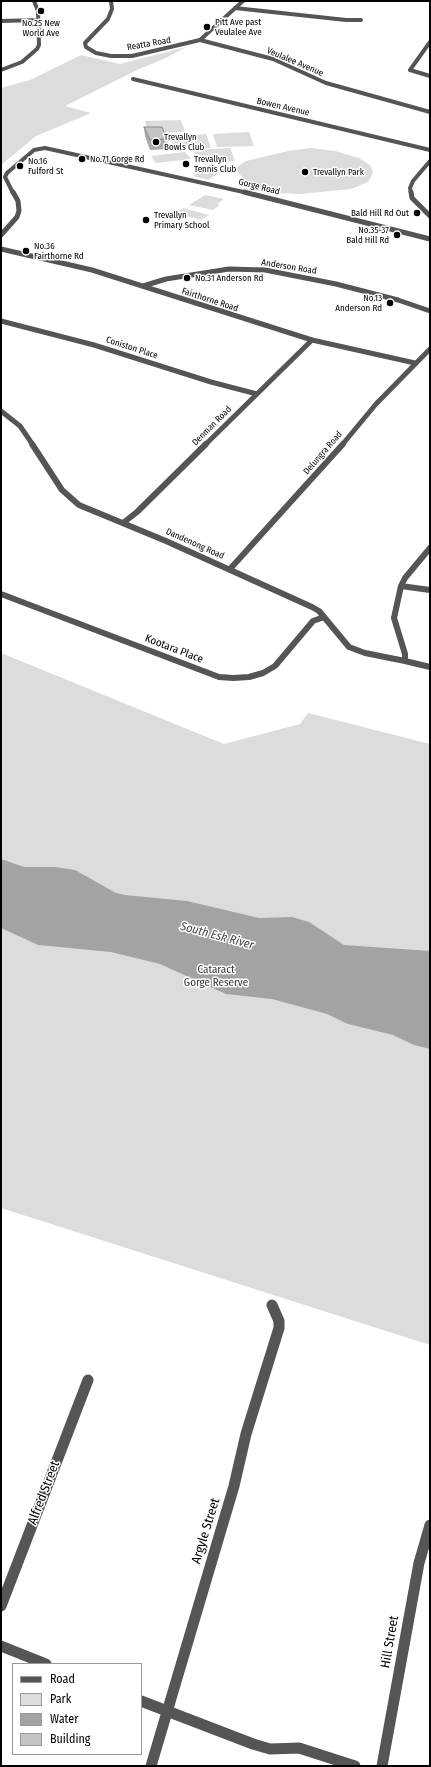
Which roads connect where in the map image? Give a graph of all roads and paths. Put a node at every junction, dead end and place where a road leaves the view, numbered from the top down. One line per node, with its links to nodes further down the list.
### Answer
1 (34, 1): 5 (street)
2 (111, 1): 8 (street, Reatta Road)
3 (242, 1): 4 (street)
4 (235, 8): 6 (street); 8 (street)
5 (38, 20): 7 (street); 11 (street)
6 (361, 20)
7 (1, 21)
8 (200, 40): 15 (street, Veulalee Avenue)
9 (430, 42): 13 (street)
10 (1, 64): 11 (street)
11 (12, 66): 12 (street)
12 (1, 70)
13 (430, 76)
14 (133, 80): 16 (street, Bowen Avenue)
15 (430, 112)
16 (430, 150)
17 (430, 161): 18 (street)
18 (430, 216)
19 (1, 235): 20 (street, Gorge Road)
20 (430, 239)
21 (1, 249): 22 (street, Fairthorne Road)
22 (143, 286): 23 (street, Anderson Road); 25 (street, Fairthorne Road)
23 (430, 311)
24 (1, 321): 28 (street, Coniston Place)
25 (312, 340): 27 (street, Fairthorne Road); 28 (street, Denman Road)
26 (430, 349): 27 (street, Delungra Road)
27 (415, 363): 32 (street, Delungra Road)
28 (257, 394): 30 (street, Denman Road)
29 (1, 411): 30 (street, Dandenong Road)
30 (123, 523): 32 (street, Dandenong Road)
31 (430, 548): 33 (street)
32 (230, 569): 36 (street, Dandenong Road)
33 (401, 586): 34 (street); 37 (street)
34 (430, 590)
35 (1, 594): 36 (street, Kootara Place)
36 (324, 617): 37 (street, Dandenong Road)
37 (405, 661): 38 (street, Dandenong Road)
38 (430, 667)
39 (272, 1305): 46 (street, Argyle Street)
40 (88, 1380): 42 (street, Alfred Street)
41 (430, 1525): 49 (street, Hill Street)
42 (1, 1606)
43 (1, 1646): 44 (street)
44 (44, 1663)
45 (142, 1701): 46 (street)
46 (167, 1711): 47 (street, Argyle Street); 48 (street)
47 (151, 1766)
48 (355, 1766)
49 (382, 1766)

